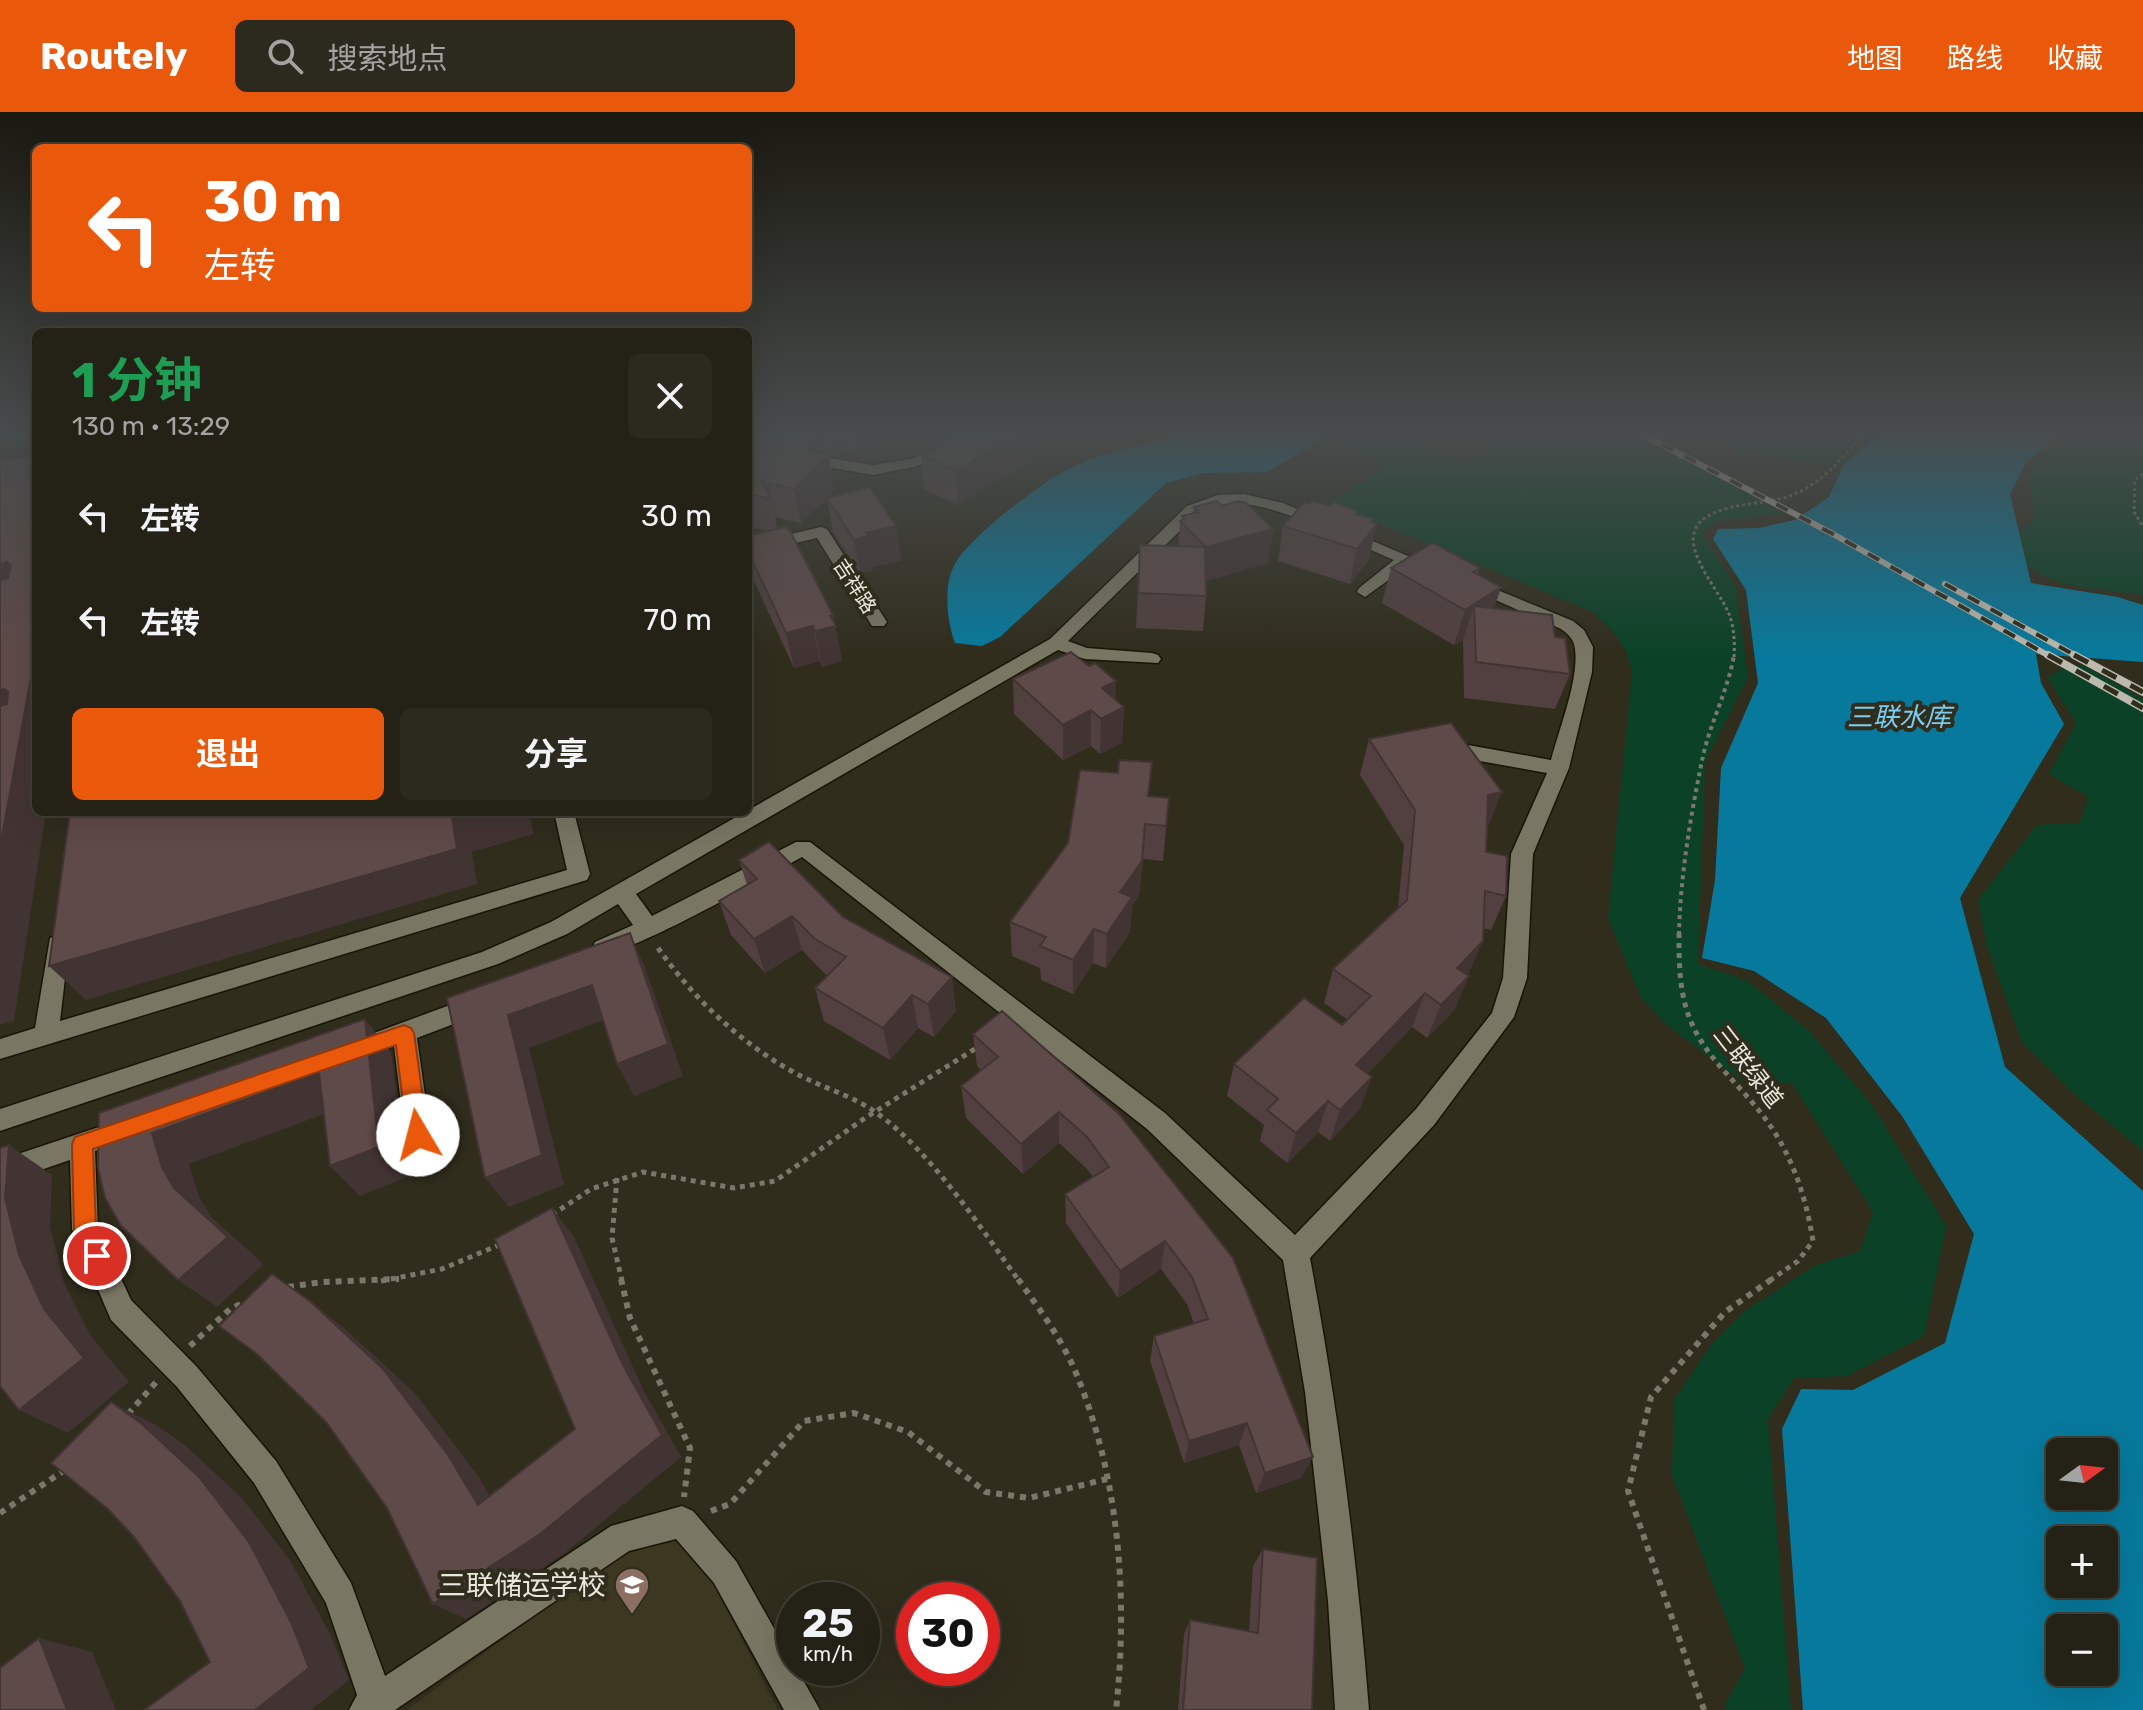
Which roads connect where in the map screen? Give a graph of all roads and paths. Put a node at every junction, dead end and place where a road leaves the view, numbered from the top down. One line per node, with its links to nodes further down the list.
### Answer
1 (1200, 507): 5 (street)
2 (1262, 507): 9 (street)
3 (1752, 507): 49 (path, 三联绿道)
4 (2134, 507): 7 (path)
5 (1193, 509): 6 (street); 12 (street)
6 (1217, 518)
7 (2143, 527)
8 (752, 548): 11 (street, 吉祥路)
9 (1406, 559): 10 (street); 15 (street)
10 (1365, 592)
11 (878, 622)
12 (1056, 643): 13 (street); 17 (street)
13 (1152, 659)
14 (1432, 745): 15 (street)
15 (1559, 768): 36 (street)
16 (565, 816): 23 (street)
17 (621, 893): 19 (street); 29 (street)
18 (62, 916): 23 (street)
19 (646, 929): 20 (street); 27 (path); 36 (street)
20 (577, 960)
21 (494, 998): 22 (street)
22 (404, 1033): 26 (street); 31 (street)
23 (46, 1035): 25 (street)
24 (987, 1041): 27 (path)
25 (0, 1049)
26 (331, 1058)
27 (876, 1112): 33 (path); 42 (path)
28 (155, 1119): 30 (street)
29 (0, 1120)
30 (82, 1144): 32 (street); 39 (street)
31 (421, 1160)
32 (0, 1172)
33 (617, 1178): 34 (path); 44 (path)
34 (547, 1218)
35 (504, 1242): 37 (path)
36 (1296, 1254): 48 (street)
37 (279, 1290)
38 (253, 1299): 39 (path)
39 (172, 1362): 40 (path); 45 (street)
40 (119, 1422)
41 (77, 1461): 43 (path)
42 (1107, 1479): 44 (path); 47 (path)
43 (0, 1513)
44 (682, 1522): 45 (street); 46 (street)
45 (371, 1706)
46 (803, 1710)
47 (1116, 1710)
48 (1352, 1710)
49 (1704, 1710)

